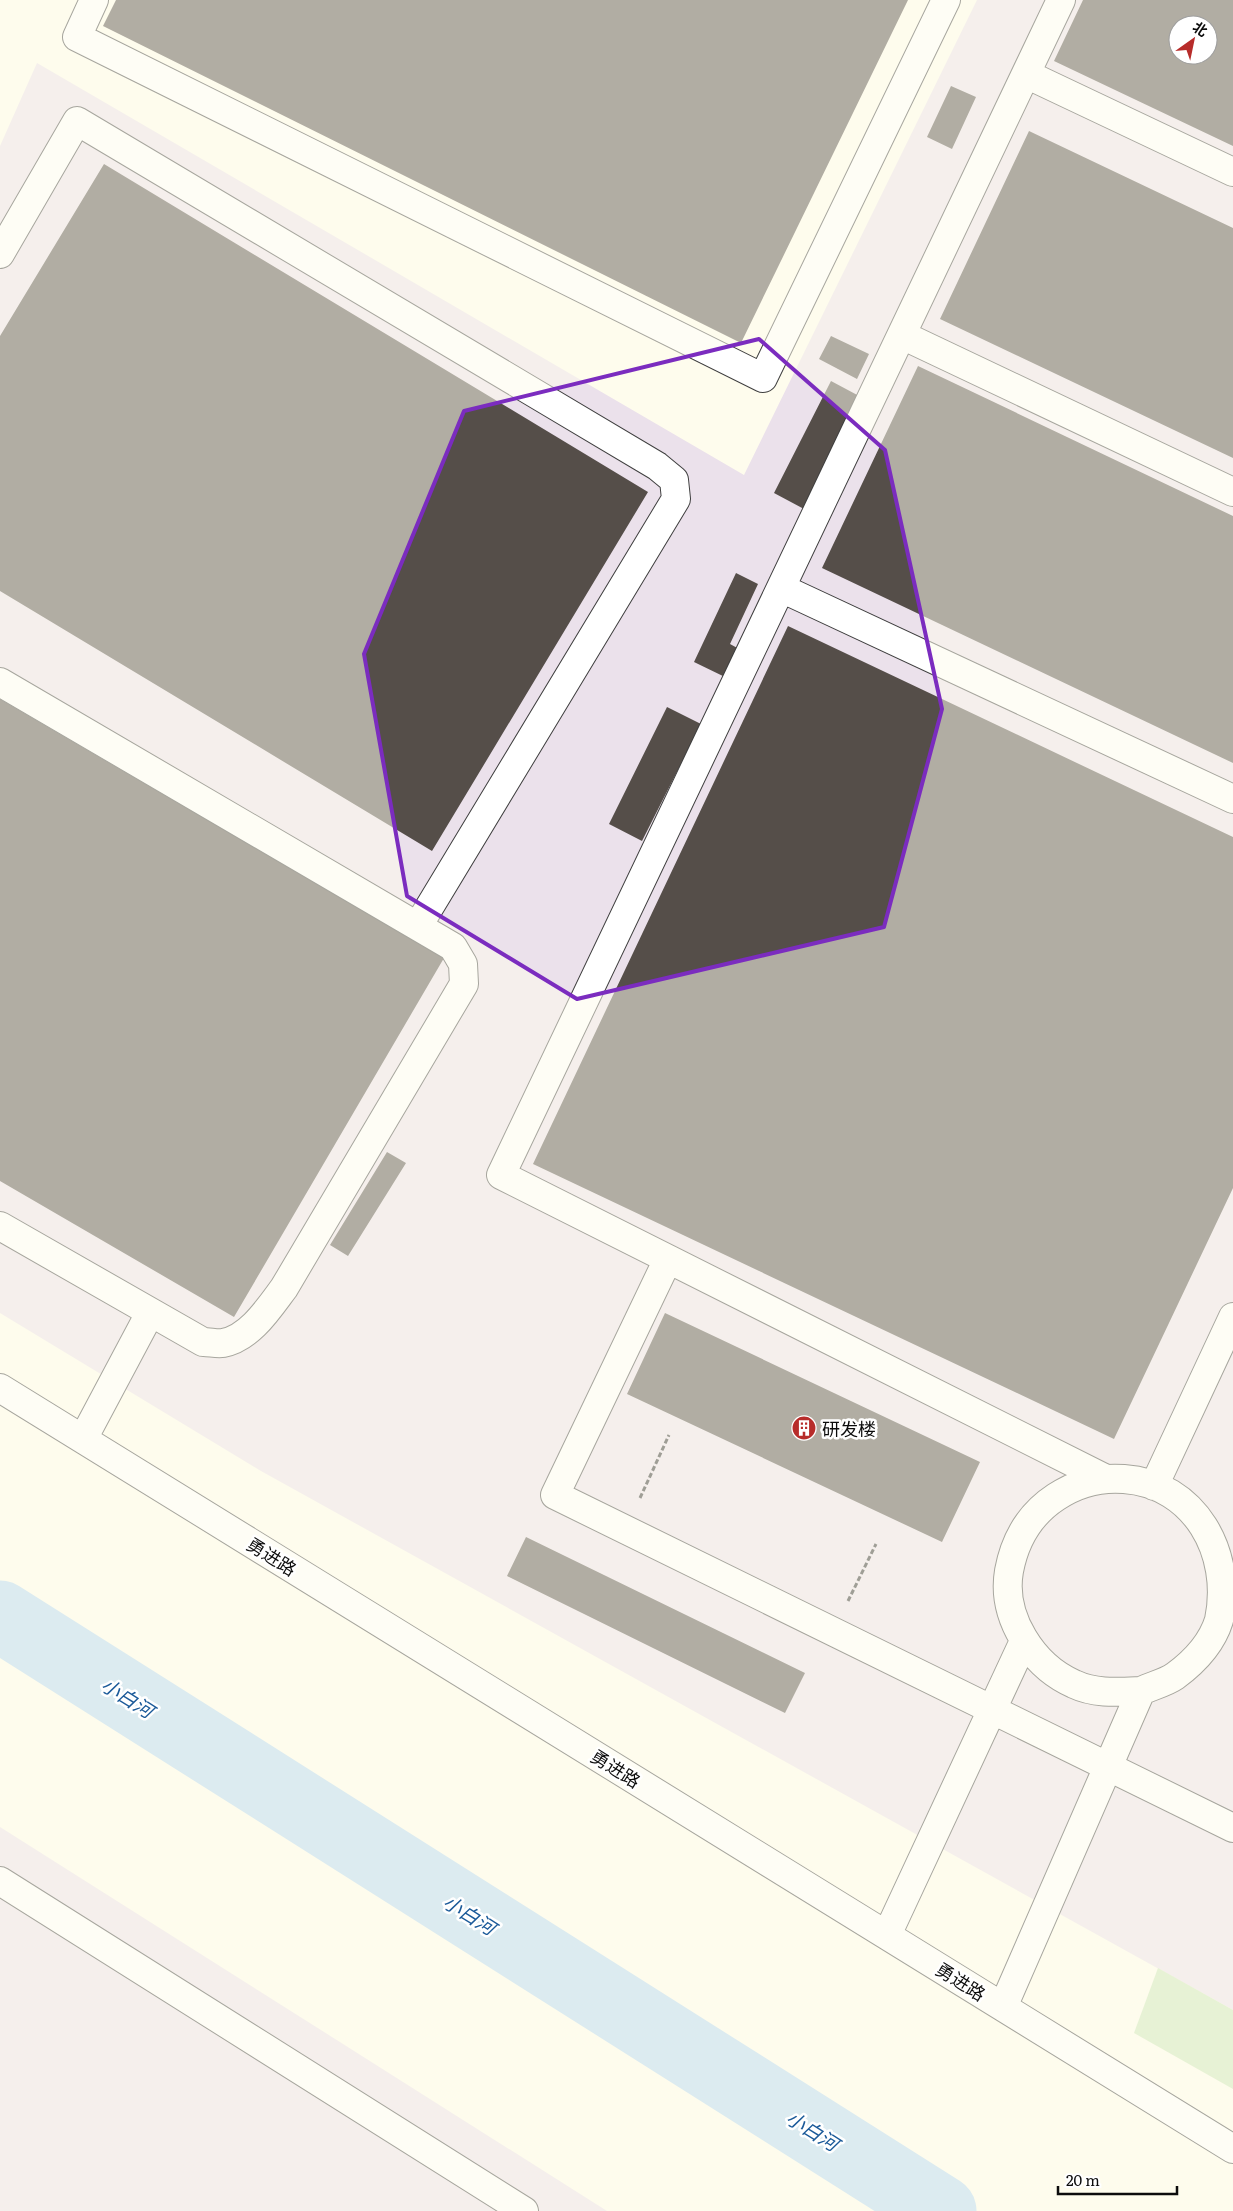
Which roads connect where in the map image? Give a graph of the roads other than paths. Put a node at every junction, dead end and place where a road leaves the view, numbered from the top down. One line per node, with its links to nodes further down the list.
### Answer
1 (94, 0): 2 (street)
2 (946, 0)
3 (1061, 0): 4 (street)
4 (1026, 74): 5 (street); 7 (street)
5 (1233, 172)
6 (2, 247): 12 (street)
7 (902, 335): 8 (street); 9 (street)
8 (1233, 492)
9 (781, 588): 11 (street); 14 (street)
10 (0, 682): 12 (street)
11 (1233, 799)
12 (418, 926): 15 (street)
13 (0, 1226): 15 (street)
14 (668, 1259): 20 (street); 24 (street)
15 (150, 1313): 19 (street)
16 (1233, 1317): 17 (street)
17 (1224, 1357): 21 (street)
18 (0, 1388): 19 (street, 勇进路)
19 (83, 1439): 28 (street, 勇进路)
20 (1104, 1478): 21 (street); 22 (street)
21 (1154, 1486): 23 (street)
22 (1024, 1641): 23 (street); 24 (street)
23 (1140, 1691): 25 (street)
24 (992, 1710): 25 (street); 28 (street)
25 (1108, 1767): 26 (street); 29 (street)
26 (1233, 1828)
27 (0, 1880): 31 (street)
28 (887, 1936): 29 (street, 勇进路)
29 (1003, 2007): 30 (street, 勇进路)
30 (1233, 2149)
31 (524, 2211)

